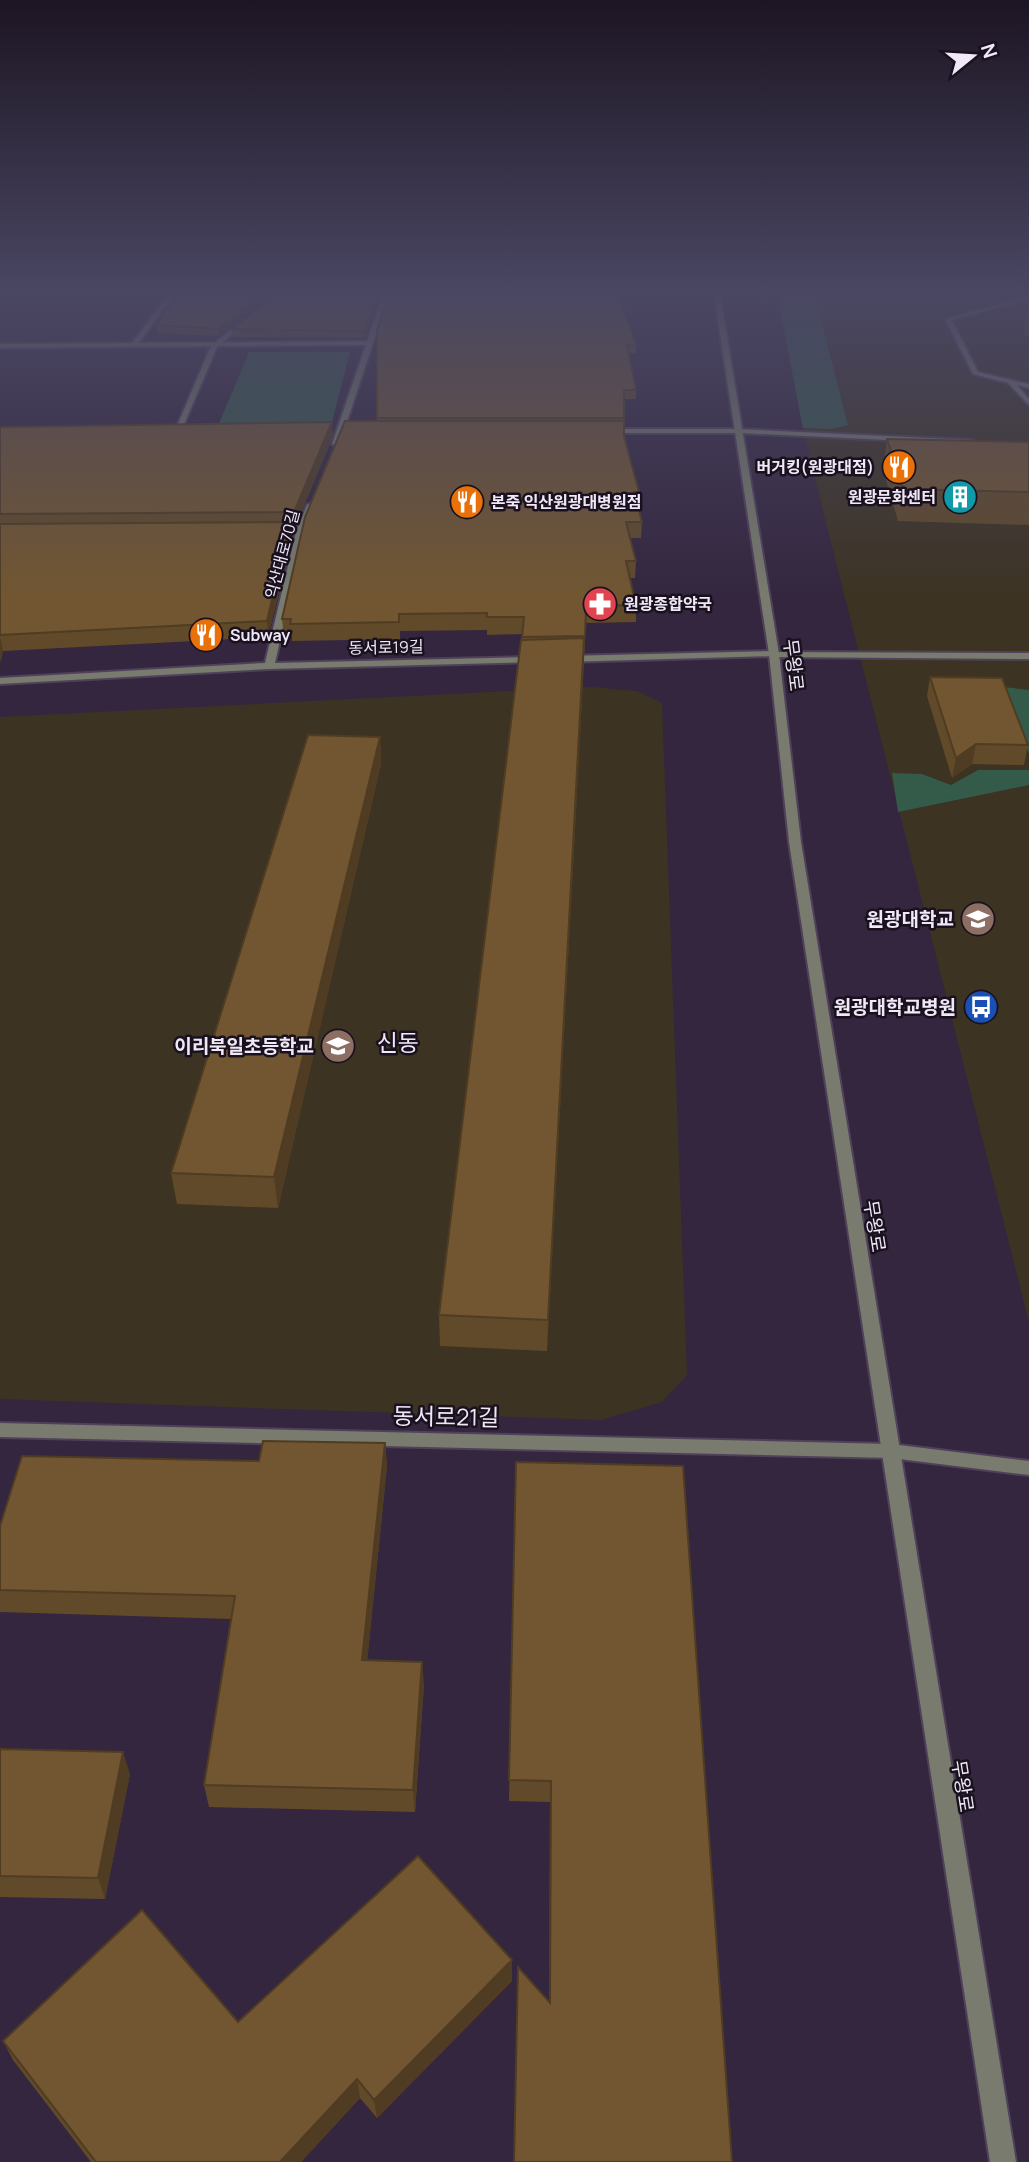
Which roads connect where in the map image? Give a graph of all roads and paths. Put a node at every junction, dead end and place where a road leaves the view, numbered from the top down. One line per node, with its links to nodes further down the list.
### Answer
1 (193, 395): 5 (street)
2 (353, 395): 10 (street)
3 (734, 395): 8 (street, 무왕로)
4 (164, 429): 5 (street)
5 (178, 429): 6 (street)
6 (192, 429)
7 (589, 431): 8 (street)
8 (740, 431): 12 (street); 17 (street, 무왕로)
9 (327, 432): 10 (street)
10 (341, 432): 11 (street); 13 (street)
11 (355, 432)
12 (985, 442)
13 (331, 457)
14 (315, 494): 16 (street, 익산대로70길)
15 (286, 532): 16 (street)
16 (300, 532): 21 (street, 익산대로70길)
17 (774, 654): 18 (street); 20 (street); 24 (street, 무왕로)
18 (1029, 656)
19 (542, 659): 21 (street, 동서로19길)
20 (555, 659)
21 (269, 666): 22 (street, 동서로19길)
22 (0, 681)
23 (0, 1430): 24 (street, 동서로21길)
24 (891, 1451): 25 (street, 동서로21길); 26 (street, 무왕로)
25 (1029, 1468)
26 (1003, 2162)

